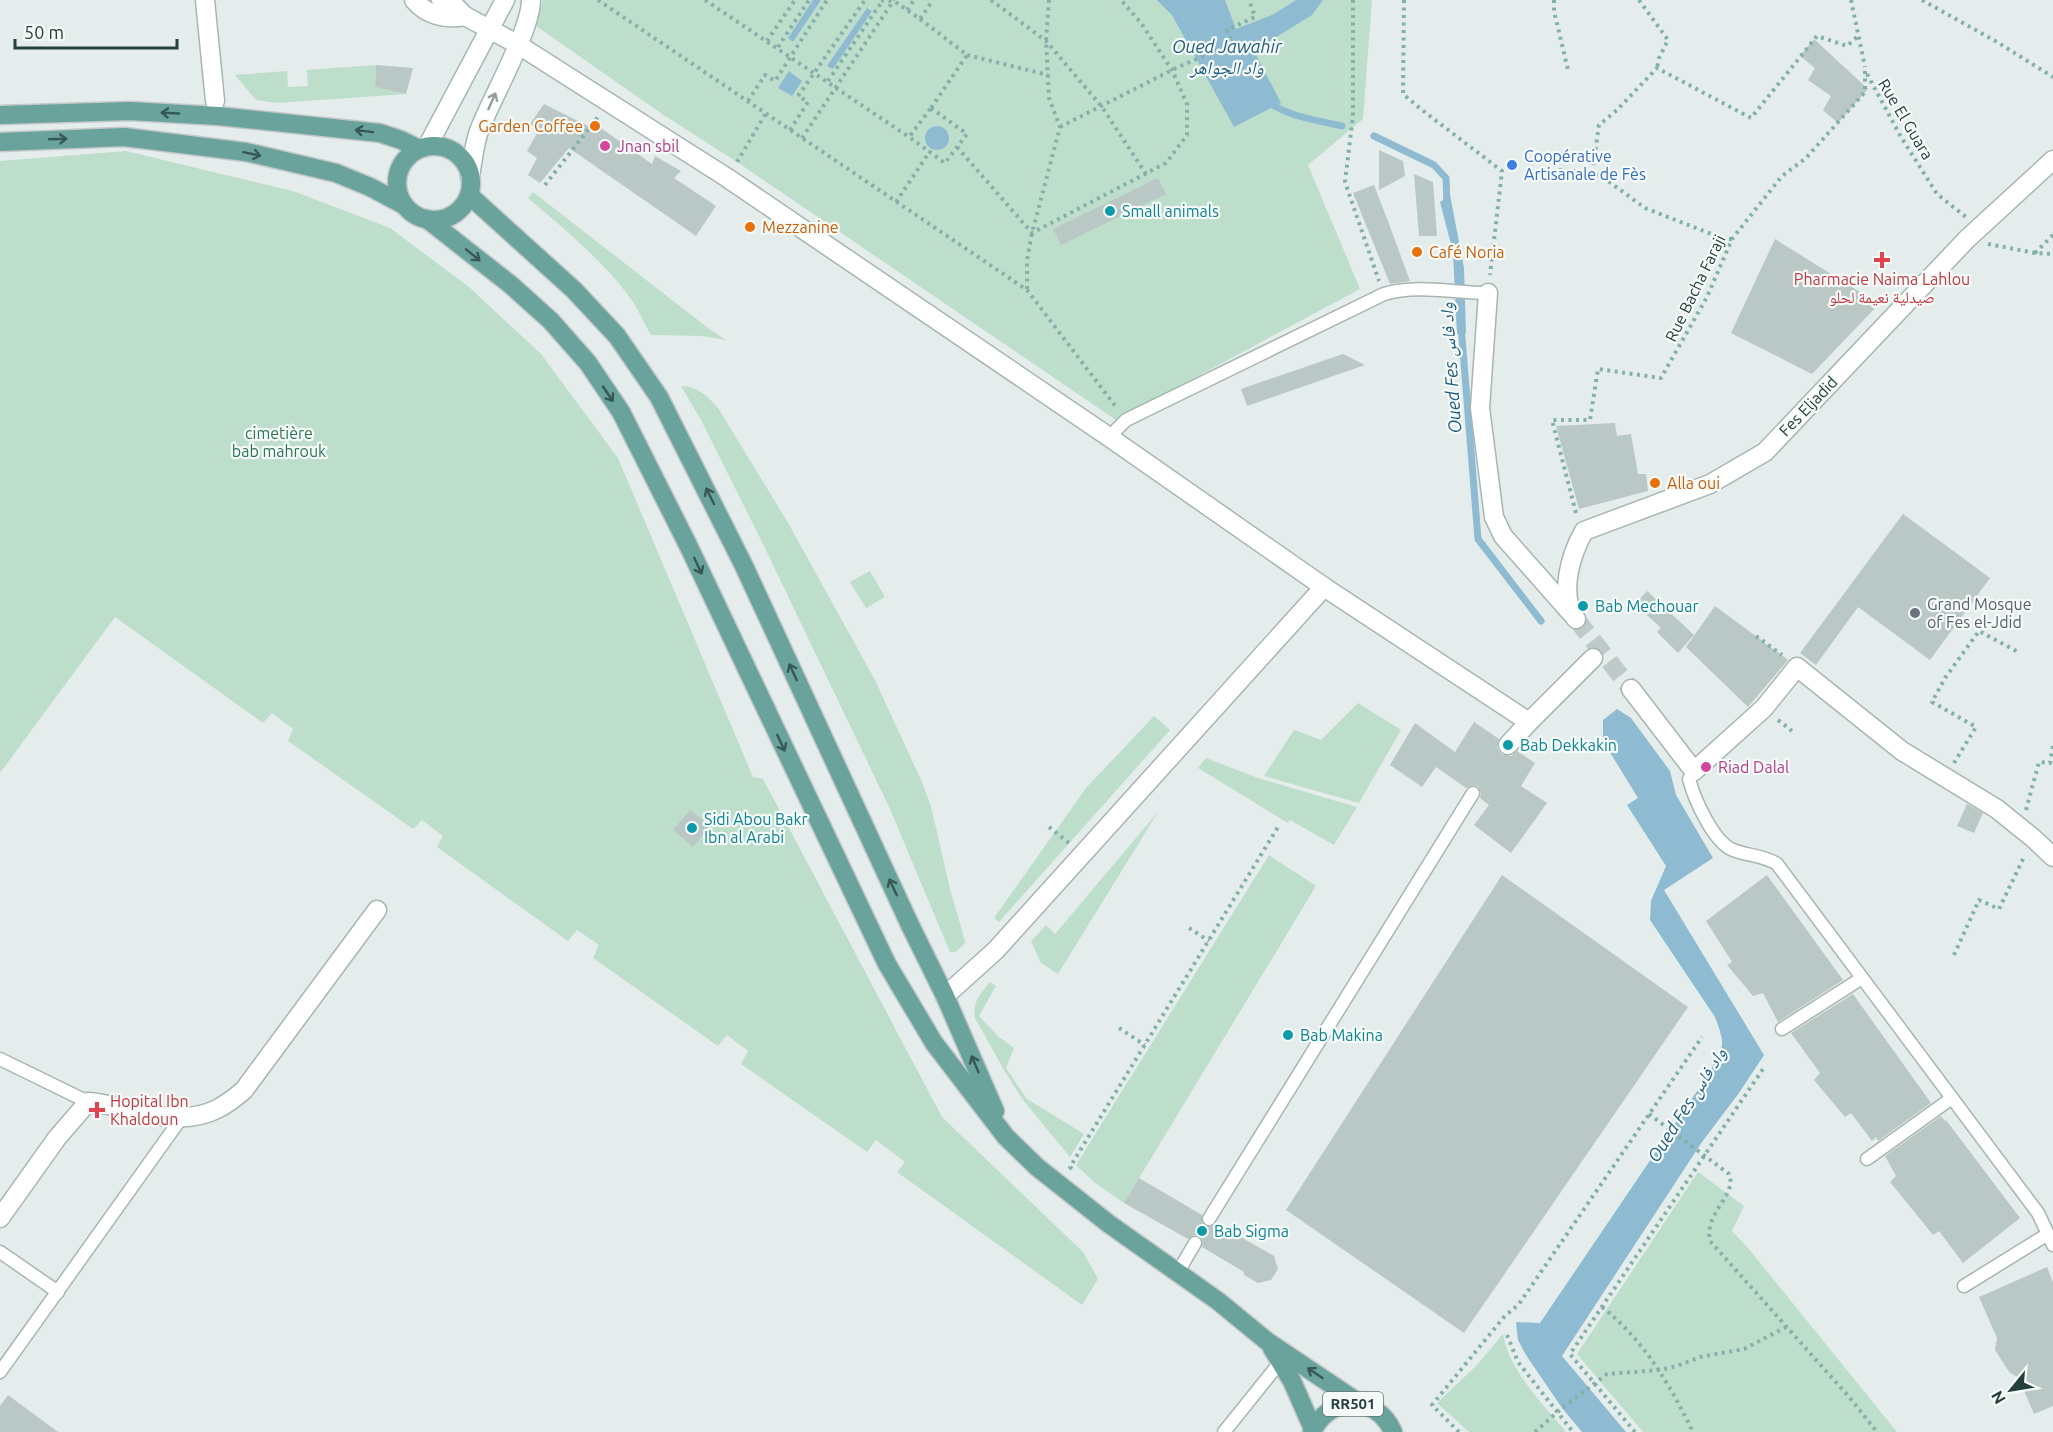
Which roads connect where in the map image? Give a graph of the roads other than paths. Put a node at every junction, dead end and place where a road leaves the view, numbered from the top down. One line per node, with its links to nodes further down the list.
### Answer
1 (205, 0): 9 (street)
2 (414, 0): 6 (street)
3 (441, 0): 6 (street)
4 (505, 0): 7 (street)
5 (531, 0): 8 (street)
6 (465, 16): 7 (street)
7 (491, 30): 8 (street); 12 (street)
8 (517, 44): 14 (street, one-way to 8); 19 (street)
9 (215, 101)
10 (0, 115): 12 (main road, one-way to 10)
11 (0, 142): 16 (main road, one-way to 16)
12 (423, 148): 14 (main road); 16 (main road)
13 (2053, 160): 18 (street, Fes Eljadid)
14 (470, 177): 15 (main road)
15 (469, 195): 17 (main road); 30 (main road, one-way to 15)
16 (404, 205): 17 (main road)
17 (427, 219): 36 (main road, one-way to 36)
18 (1488, 293): 19 (lane)
19 (1109, 437): 20 (street)
20 (1324, 587): 23 (street); 30 (street)
21 (1593, 658): 23 (street)
22 (1631, 689): 25 (street)
23 (1529, 722): 24 (street)
24 (1508, 745)
25 (1694, 771): 27 (street); 29 (lane)
26 (1473, 793): 39 (lane)
27 (2053, 857)
28 (377, 910): 35 (street)
29 (1862, 978): 31 (lane); 33 (lane)
30 (945, 996): 36 (main road, one-way to 30)
31 (1782, 1029)
32 (0, 1059): 34 (lane)
33 (1952, 1098): 37 (lane); 40 (lane)
34 (88, 1102): 35 (street); 38 (street)
35 (182, 1117): 45 (lane)
36 (1006, 1137): 43 (main road)
37 (1867, 1159)
38 (0, 1218)
39 (1209, 1219)
40 (2051, 1239): 44 (lane)
41 (1195, 1243): 43 (lane)
42 (0, 1252): 45 (lane)
43 (1178, 1272): 46 (main road)
44 (1964, 1286)
45 (58, 1292): 48 (lane)
46 (1268, 1342): 47 (main road); 49 (main road, one-way to 46)
47 (1281, 1361): 50 (main road); 51 (lane)
48 (1, 1368)
49 (1362, 1405): 50 (main road, RR501); 52 (main road, RR501)
50 (1313, 1431)
51 (1224, 1432)
52 (1393, 1432)

